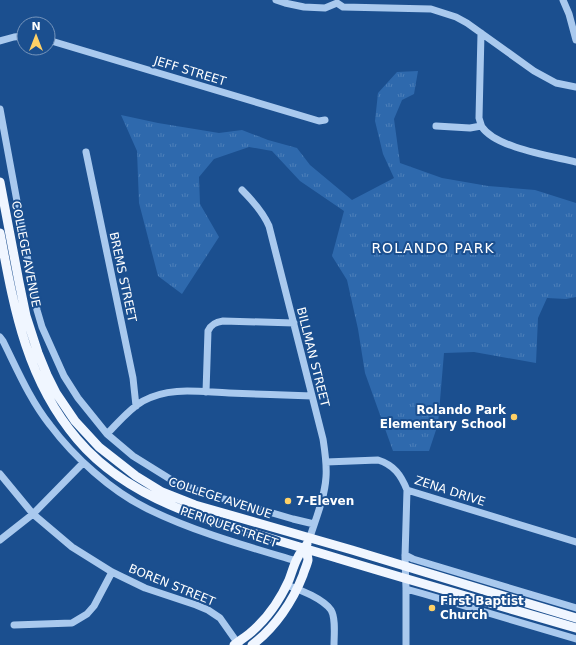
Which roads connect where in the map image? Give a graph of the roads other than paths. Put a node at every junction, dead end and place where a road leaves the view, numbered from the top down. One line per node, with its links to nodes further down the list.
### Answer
1 (276, 0): 3 (street)
2 (563, 0): 6 (street)
3 (337, 2): 4 (street)
4 (481, 33): 9 (street); 13 (street)
5 (16, 37): 7 (street)
6 (576, 40)
7 (0, 41)
8 (56, 42): 11 (street, JEFF STREET)
9 (576, 87)
10 (0, 109): 24 (street)
11 (325, 120)
12 (436, 126): 13 (street)
13 (482, 126): 15 (street)
14 (86, 152): 23 (street, BREMS STREET)
15 (576, 162)
16 (0, 182): 31 (main road, COLLEGE AVENUE)
17 (242, 190): 19 (street, BILLMAN STREET)
18 (0, 233): 34 (main road, COLLEGE AVENUE)
19 (294, 323): 21 (street); 22 (street, BILLMAN STREET)
20 (0, 337): 26 (street, PERIQUE STREET)
21 (206, 392): 22 (street); 23 (street)
22 (312, 396): 25 (street, BILLMAN STREET)
23 (136, 406): 24 (street)
24 (108, 434): 30 (street)
25 (326, 462): 28 (street, ZENA DRIVE); 30 (street, BILLMAN STREET)
26 (83, 463): 29 (street); 36 (street, PERIQUE STREET)
27 (0, 474): 29 (street, BOREN STREET)
28 (407, 490): 33 (street, ZENA DRIVE); 35 (street)
29 (33, 514): 32 (street); 38 (street, BOREN STREET)
30 (314, 524): 31 (street, BILLMAN STREET)
31 (310, 537): 34 (main road); 37 (main road, COLLEGE AVENUE)
32 (0, 540)
33 (576, 542)
34 (305, 548): 36 (main road); 39 (main road, COLLEGE AVENUE); 41 (main road)
35 (405, 555): 37 (street); 43 (street)
36 (296, 561): 40 (main road)
37 (405, 566): 39 (street); 44 (main road, COLLEGE AVENUE)
38 (112, 572): 45 (street); 48 (street, BOREN STREET)
39 (406, 579): 42 (street); 46 (main road, COLLEGE AVENUE)
40 (287, 585): 41 (street); 48 (main road)
41 (297, 589): 49 (main road); 50 (street)
42 (406, 589): 47 (street); 51 (street)
43 (576, 608)
44 (576, 618)
45 (14, 625)
46 (576, 628)
47 (576, 639)
48 (237, 644)
49 (252, 645)
50 (334, 645)
51 (406, 645)

